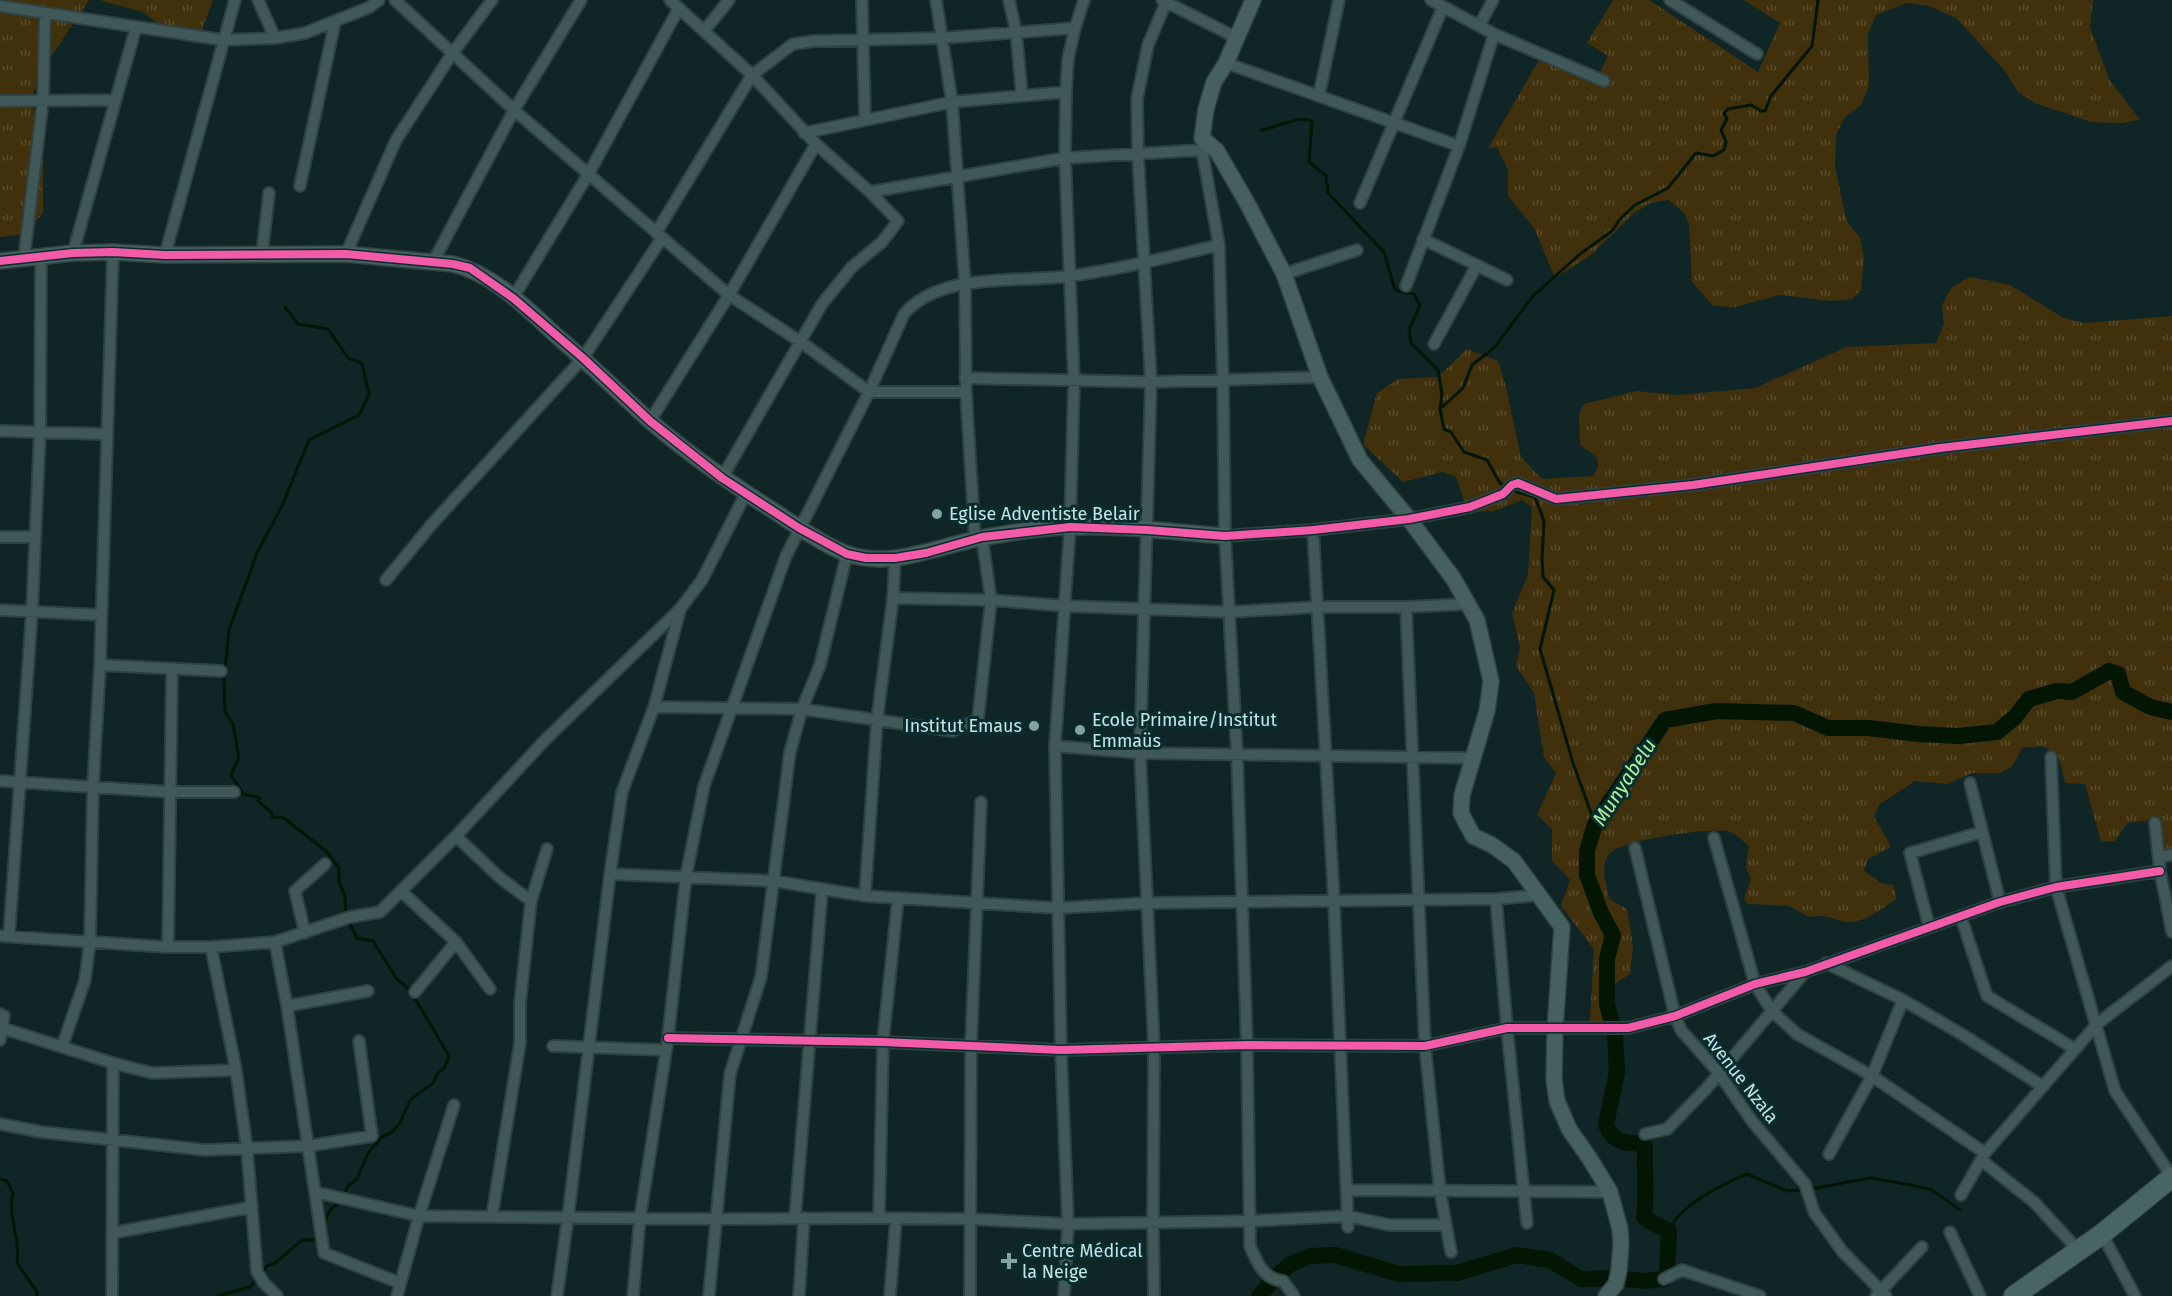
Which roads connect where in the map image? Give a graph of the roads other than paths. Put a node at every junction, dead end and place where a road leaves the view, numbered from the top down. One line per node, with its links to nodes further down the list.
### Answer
1 (235, 0): 33 (street)
2 (258, 0): 30 (street)
3 (395, 0): 35 (street)
4 (492, 0): 35 (street)
5 (581, 0): 47 (street)
6 (670, 0): 21 (street)
7 (729, 0): 27 (street)
8 (862, 0): 34 (street)
9 (936, 0): 31 (street)
10 (1009, 0): 28 (street)
11 (1253, 0): 32 (street)
12 (1340, 0): 41 (street)
13 (1431, 0): 20 (street)
14 (1493, 0): 24 (street)
15 (1670, 0): 36 (street)
16 (1165, 1): 32 (street); 54 (street)
17 (372, 2): 23 (street)
18 (1082, 2): 26 (street)
19 (0, 6): 22 (street)
20 (1443, 7): 24 (street); 49 (street)
21 (679, 8): 27 (street); 56 (street)
22 (45, 13): 25 (street); 43 (street)
23 (335, 22): 30 (street); 58 (street)
24 (1479, 26): 29 (street)
25 (136, 27): 33 (street); 44 (street)
26 (1075, 28): 28 (street); 40 (street)
27 (704, 31): 38 (street)
28 (1016, 32): 31 (street); 42 (street)
29 (1494, 34): 39 (street); 53 (street)
30 (275, 38): 33 (street)
31 (942, 38): 34 (street); 46 (street)
32 (1237, 38): 37 (street)
33 (223, 40): 70 (street)
34 (863, 40): 38 (street); 48 (street)
35 (452, 54): 47 (street); 69 (street)
36 (1756, 54)
37 (1226, 63): 41 (street); 52 (street)
38 (752, 75): 50 (street); 62 (street)
39 (1604, 81)
40 (1066, 92): 42 (street); 55 (street)
41 (1319, 95): 49 (street)
42 (1022, 96): 46 (street)
43 (43, 100): 44 (street); 45 (street); 72 (street)
44 (115, 100): 67 (street)
45 (0, 101)
46 (952, 102): 48 (street); 57 (street)
47 (514, 110): 56 (street); 74 (street)
48 (865, 120): 50 (street)
49 (1395, 122): 53 (street); 61 (street)
50 (804, 133): 51 (street)
51 (816, 144): 59 (street); 82 (street)
52 (1202, 144): 54 (street); 64 (street); 77 (street)
53 (1459, 146): 63 (street)
54 (1138, 155): 55 (street); 75 (street)
55 (1065, 158): 57 (street); 78 (street)
56 (589, 173): 62 (street); 83 (street)
57 (957, 177): 59 (street); 80 (street)
58 (300, 186)
59 (870, 192): 84 (street)
60 (269, 193): 68 (street)
61 (1360, 203)
62 (659, 235): 82 (street); 86 (street)
63 (1423, 239): 76 (street); 81 (street)
64 (1219, 245): 75 (street); 90 (street)
65 (1357, 250): 77 (street)
66 (113, 252): 67 (street); 70 (street); 98 (street)
67 (73, 253): 71 (street)
68 (262, 254): 69 (street); 70 (street)
69 (346, 254): 74 (street)
70 (165, 255)
71 (42, 256): 72 (street); 97 (street)
72 (24, 258): 73 (street)
73 (0, 261)
74 (432, 262): 83 (street)
75 (1145, 263): 78 (street); 91 (street)
76 (1477, 265): 79 (street); 85 (street)
77 (1284, 274): 87 (street)
78 (1069, 276): 80 (street); 89 (street)
79 (1507, 280)
80 (965, 283): 88 (street); 92 (street)
81 (1406, 286)
82 (729, 296): 84 (street); 94 (street)
83 (513, 298): 86 (street)
84 (801, 342): 92 (street); 99 (street)
85 (1434, 344)
86 (583, 358): 94 (street); 112 (street)
87 (1320, 377): 90 (street); 101 (street)
88 (965, 378): 89 (street); 93 (street)
89 (1074, 381): 91 (street); 102 (street)
90 (1223, 381): 91 (street); 106 (street)
91 (1151, 382): 104 (street)
92 (869, 392): 93 (street); 103 (street)
93 (966, 392): 109 (street)
94 (650, 421): 99 (street)
95 (2172, 421): 101 (street)
96 (0, 431): 97 (street)
97 (40, 431): 98 (street); 108 (street)
98 (107, 434): 124 (street)
99 (722, 478): 100 (street)
100 (746, 493): 103 (street); 119 (street)
101 (1409, 519): 105 (street); 115 (street)
102 (1071, 526): 104 (street); 109 (street); 116 (street)
103 (800, 528): 110 (street); 129 (street)
104 (1148, 530): 106 (street); 120 (street)
105 (1313, 530): 106 (street); 117 (street)
106 (1225, 536): 123 (street)
107 (0, 537): 108 (street)
108 (35, 537): 122 (street)
109 (978, 538): 111 (street); 114 (street)
110 (847, 554): 111 (street); 130 (street)
111 (895, 558): 113 (street)
112 (386, 580)
113 (893, 598): 114 (street); 131 (street)
114 (991, 600): 116 (street); 131 (street)
115 (1469, 604): 118 (street); 138 (street)
116 (1065, 606): 120 (street); 132 (street)
117 (1317, 607): 118 (street); 123 (street); 135 (street)
118 (1406, 607): 136 (street)
119 (680, 609): 128 (street); 148 (street)
120 (1144, 609): 123 (street); 133 (street)
121 (0, 610): 122 (street)
122 (32, 611): 124 (street); 140 (street)
123 (1229, 612): 134 (street)
124 (102, 615): 125 (street)
125 (100, 665): 126 (street); 142 (street)
126 (172, 670): 127 (street); 143 (street)
127 (220, 671)
128 (654, 707): 129 (street); 156 (street)
129 (731, 708): 130 (street); 157 (street)
130 (802, 709): 131 (street); 158 (street)
131 (877, 720): 163 (street)
132 (1055, 746): 133 (street); 173 (street)
133 (1140, 753): 134 (street); 170 (street)
134 (1237, 754): 135 (street); 171 (street)
135 (1326, 754): 136 (street); 168 (street)
136 (1412, 757): 138 (street); 167 (street)
137 (2051, 757): 159 (street)
138 (1473, 758): 162 (street)
139 (0, 781): 140 (street)
140 (20, 782): 142 (street); 178 (street)
141 (1970, 783): 147 (street)
142 (93, 787): 143 (street); 179 (street)
143 (170, 792): 144 (street); 182 (street)
144 (234, 792)
145 (981, 802): 172 (street)
146 (2155, 823): 153 (street)
147 (1983, 832): 169 (street); 175 (street)
148 (456, 836): 161 (street); 166 (street)
149 (1713, 838): 187 (street)
150 (1635, 848): 195 (street, Avenue Nzala)
151 (547, 849): 166 (street)
152 (2172, 855): 153 (street)
153 (2159, 857): 155 (street)
154 (325, 864): 177 (street)
155 (2160, 871): 159 (street); 176 (street)
156 (610, 874): 157 (street); 212 (street)
157 (686, 876): 158 (street); 205 (street)
158 (774, 881): 160 (street); 200 (street)
159 (2056, 887): 169 (street); 196 (street)
160 (822, 890): 163 (street); 202 (street)
161 (402, 892): 177 (street); 181 (street)
162 (1540, 895): 165 (street); 199 (street)
163 (865, 896): 164 (street)
164 (898, 898): 172 (street); 204 (street)
165 (1496, 899): 167 (street); 198 (street)
166 (531, 900): 238 (street)
167 (1420, 900): 168 (street); 210 (street)
168 (1334, 901): 171 (street); 207 (street)
169 (2000, 902): 174 (street)
170 (1147, 903): 171 (street); 173 (street); 213 (street)
171 (1240, 903): 209 (street)
172 (977, 904): 173 (street); 206 (street)
173 (1058, 908): 215 (street)
174 (1961, 917): 175 (street); 214 (street)
175 (1929, 926): 184 (street)
176 (2172, 932)
177 (305, 933): 180 (street)
178 (4, 936): 179 (street)
179 (90, 941): 182 (street); 211 (street)
180 (275, 942): 183 (street); 192 (street)
181 (456, 942): 188 (street); 190 (street)
182 (168, 947): 183 (street)
183 (211, 947): 217 (street)
184 (1826, 963): 186 (street); 191 (street)
185 (2172, 966): 196 (street)
186 (1805, 972): 187 (street); 193 (street)
187 (1755, 984): 193 (street); 195 (street)
188 (490, 989)
189 (368, 991): 192 (street)
190 (415, 992)
191 (1903, 1000): 219 (street); 220 (street)
192 (287, 1006): 225 (street)
193 (1772, 1011): 218 (street); 219 (street)
194 (0, 1014): 197 (street)
195 (1675, 1016): 199 (street); 218 (street, Avenue Nzala)
196 (2097, 1024): 214 (street); 229 (street)
197 (2, 1028): 201 (street); 211 (street)
198 (1507, 1028): 199 (street); 210 (street); 231 (street)
199 (1555, 1029): 234 (street)
200 (740, 1038): 202 (street); 205 (street); 243 (street)
201 (0, 1040)
202 (810, 1040): 204 (street); 241 (street)
203 (359, 1041): 225 (street)
204 (883, 1042): 206 (street); 242 (street)
205 (666, 1044): 212 (street); 240 (street)
206 (971, 1045): 215 (street); 245 (street)
207 (1341, 1045): 209 (street); 210 (street); 230 (street)
208 (553, 1046): 212 (street)
209 (1247, 1046): 213 (street); 246 (street)
210 (1425, 1046): 232 (street)
211 (63, 1047): 216 (street)
212 (589, 1047): 239 (street)
213 (1154, 1047): 215 (street); 248 (street)
214 (2075, 1049): 220 (street)
215 (1061, 1050): 250 (street)
216 (113, 1063): 217 (street); 224 (street)
217 (236, 1070): 226 (street)
218 (1718, 1072): 223 (street); 261 (street, Avenue Nzala)
219 (1872, 1076): 227 (street); 228 (street)
220 (2043, 1086): 228 (street)
221 (454, 1105): 237 (street)
222 (0, 1124): 224 (street)
223 (1645, 1134)
224 (112, 1140): 226 (street); 253 (street)
225 (308, 1146): 226 (street); 233 (street)
226 (247, 1149): 236 (street)
227 (1829, 1154)
228 (1983, 1157): 235 (street); 256 (street)
229 (2172, 1177): 254 (highway)
230 (1348, 1190): 232 (street); 247 (street)
231 (1524, 1190): 232 (street); 234 (street); 249 (street)
232 (1440, 1191): 251 (street)
233 (315, 1192): 237 (street); 259 (street)
234 (1610, 1192): 260 (street)
235 (1961, 1195)
236 (252, 1207): 253 (street); 263 (street)
237 (419, 1216): 238 (street); 259 (street)
238 (492, 1216): 239 (street)
239 (568, 1217): 240 (street); 265 (street)
240 (640, 1218): 243 (street); 266 (street)
241 (800, 1218): 242 (street); 243 (street); 268 (street)
242 (879, 1218): 244 (street)
243 (717, 1219): 267 (street)
244 (896, 1219): 245 (street); 269 (street)
245 (971, 1219): 250 (street); 270 (street)
246 (1250, 1221): 247 (street); 248 (street); 273 (street)
247 (1348, 1222): 251 (street)
248 (1152, 1223): 250 (street); 272 (street)
249 (1527, 1223)
250 (1068, 1224): 271 (street)
251 (1446, 1225): 257 (street)
252 (1950, 1232): 275 (street)
253 (112, 1233): 262 (street)
254 (2102, 1234): 256 (highway); 277 (street)
255 (1922, 1247): 261 (street)
256 (2079, 1251): 276 (highway)
257 (1450, 1252)
258 (1664, 1279): 274 (street)
259 (400, 1283): 264 (street)
260 (1614, 1283)
261 (1880, 1294)
262 (112, 1296)
263 (277, 1296)
264 (397, 1296)
265 (557, 1296)
266 (633, 1296)
267 (709, 1296)
268 (800, 1296)
269 (890, 1296)
270 (970, 1296)
271 (1064, 1296)
272 (1154, 1296)
273 (1294, 1296)
274 (1758, 1296)
275 (1980, 1296)
276 (2014, 1296)
277 (2135, 1296)

